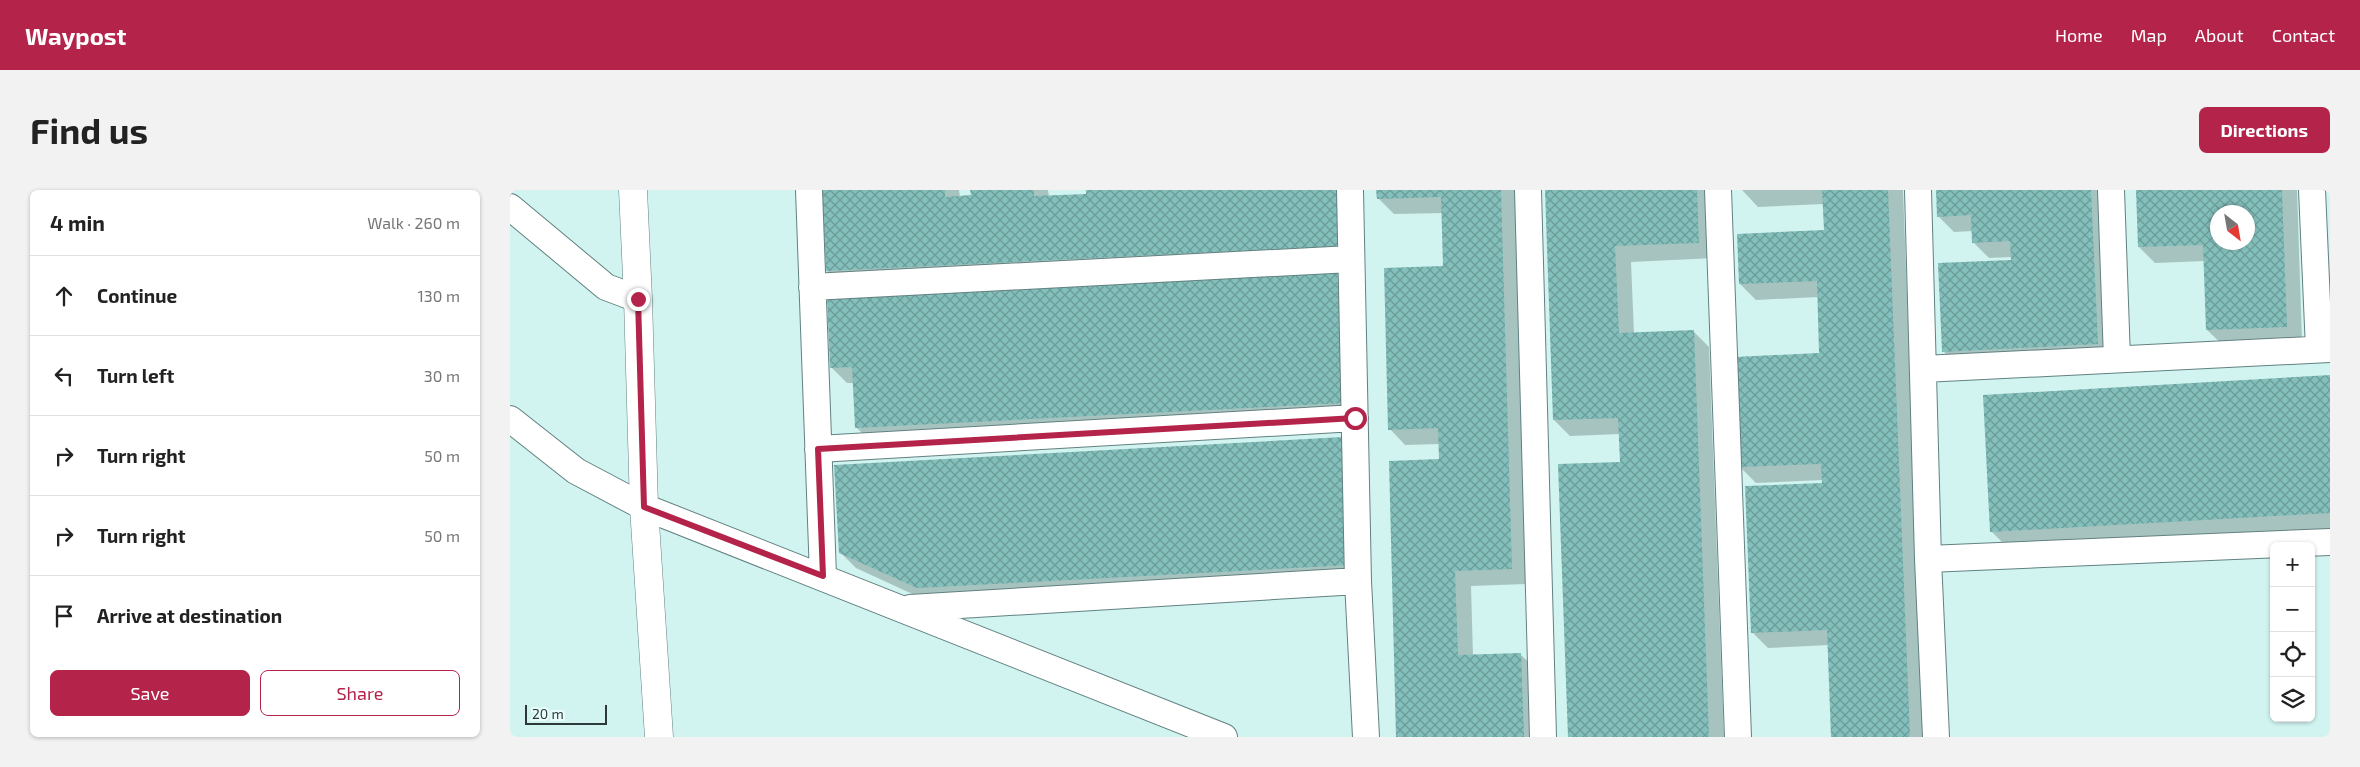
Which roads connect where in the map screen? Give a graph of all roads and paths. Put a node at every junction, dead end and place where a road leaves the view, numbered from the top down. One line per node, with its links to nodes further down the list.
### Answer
1 (633, 190): 12 (street)
2 (809, 190): 11 (street)
3 (1350, 190): 10 (street)
4 (1528, 190): 28 (street)
5 (1718, 190): 29 (street)
6 (1918, 190): 15 (street)
7 (2111, 190): 14 (street)
8 (2312, 190): 13 (street)
9 (510, 207): 12 (street)
10 (1351, 259): 11 (street); 16 (street)
11 (812, 287): 18 (street)
12 (638, 299): 19 (street)
13 (2324, 349): 14 (street)
14 (2117, 360): 15 (street)
15 (1922, 369): 21 (street)
16 (1355, 418): 18 (street); 23 (street)
17 (510, 419): 19 (street)
18 (818, 449): 22 (street)
19 (644, 507): 22 (street); 25 (street)
20 (2330, 542): 21 (street)
21 (1928, 559): 30 (street)
22 (823, 576): 24 (street)
23 (1358, 581): 24 (street); 27 (street)
24 (904, 608): 26 (street)
25 (659, 737)
26 (1224, 737)
27 (1366, 737)
28 (1543, 737)
29 (1738, 737)
30 (1936, 737)

